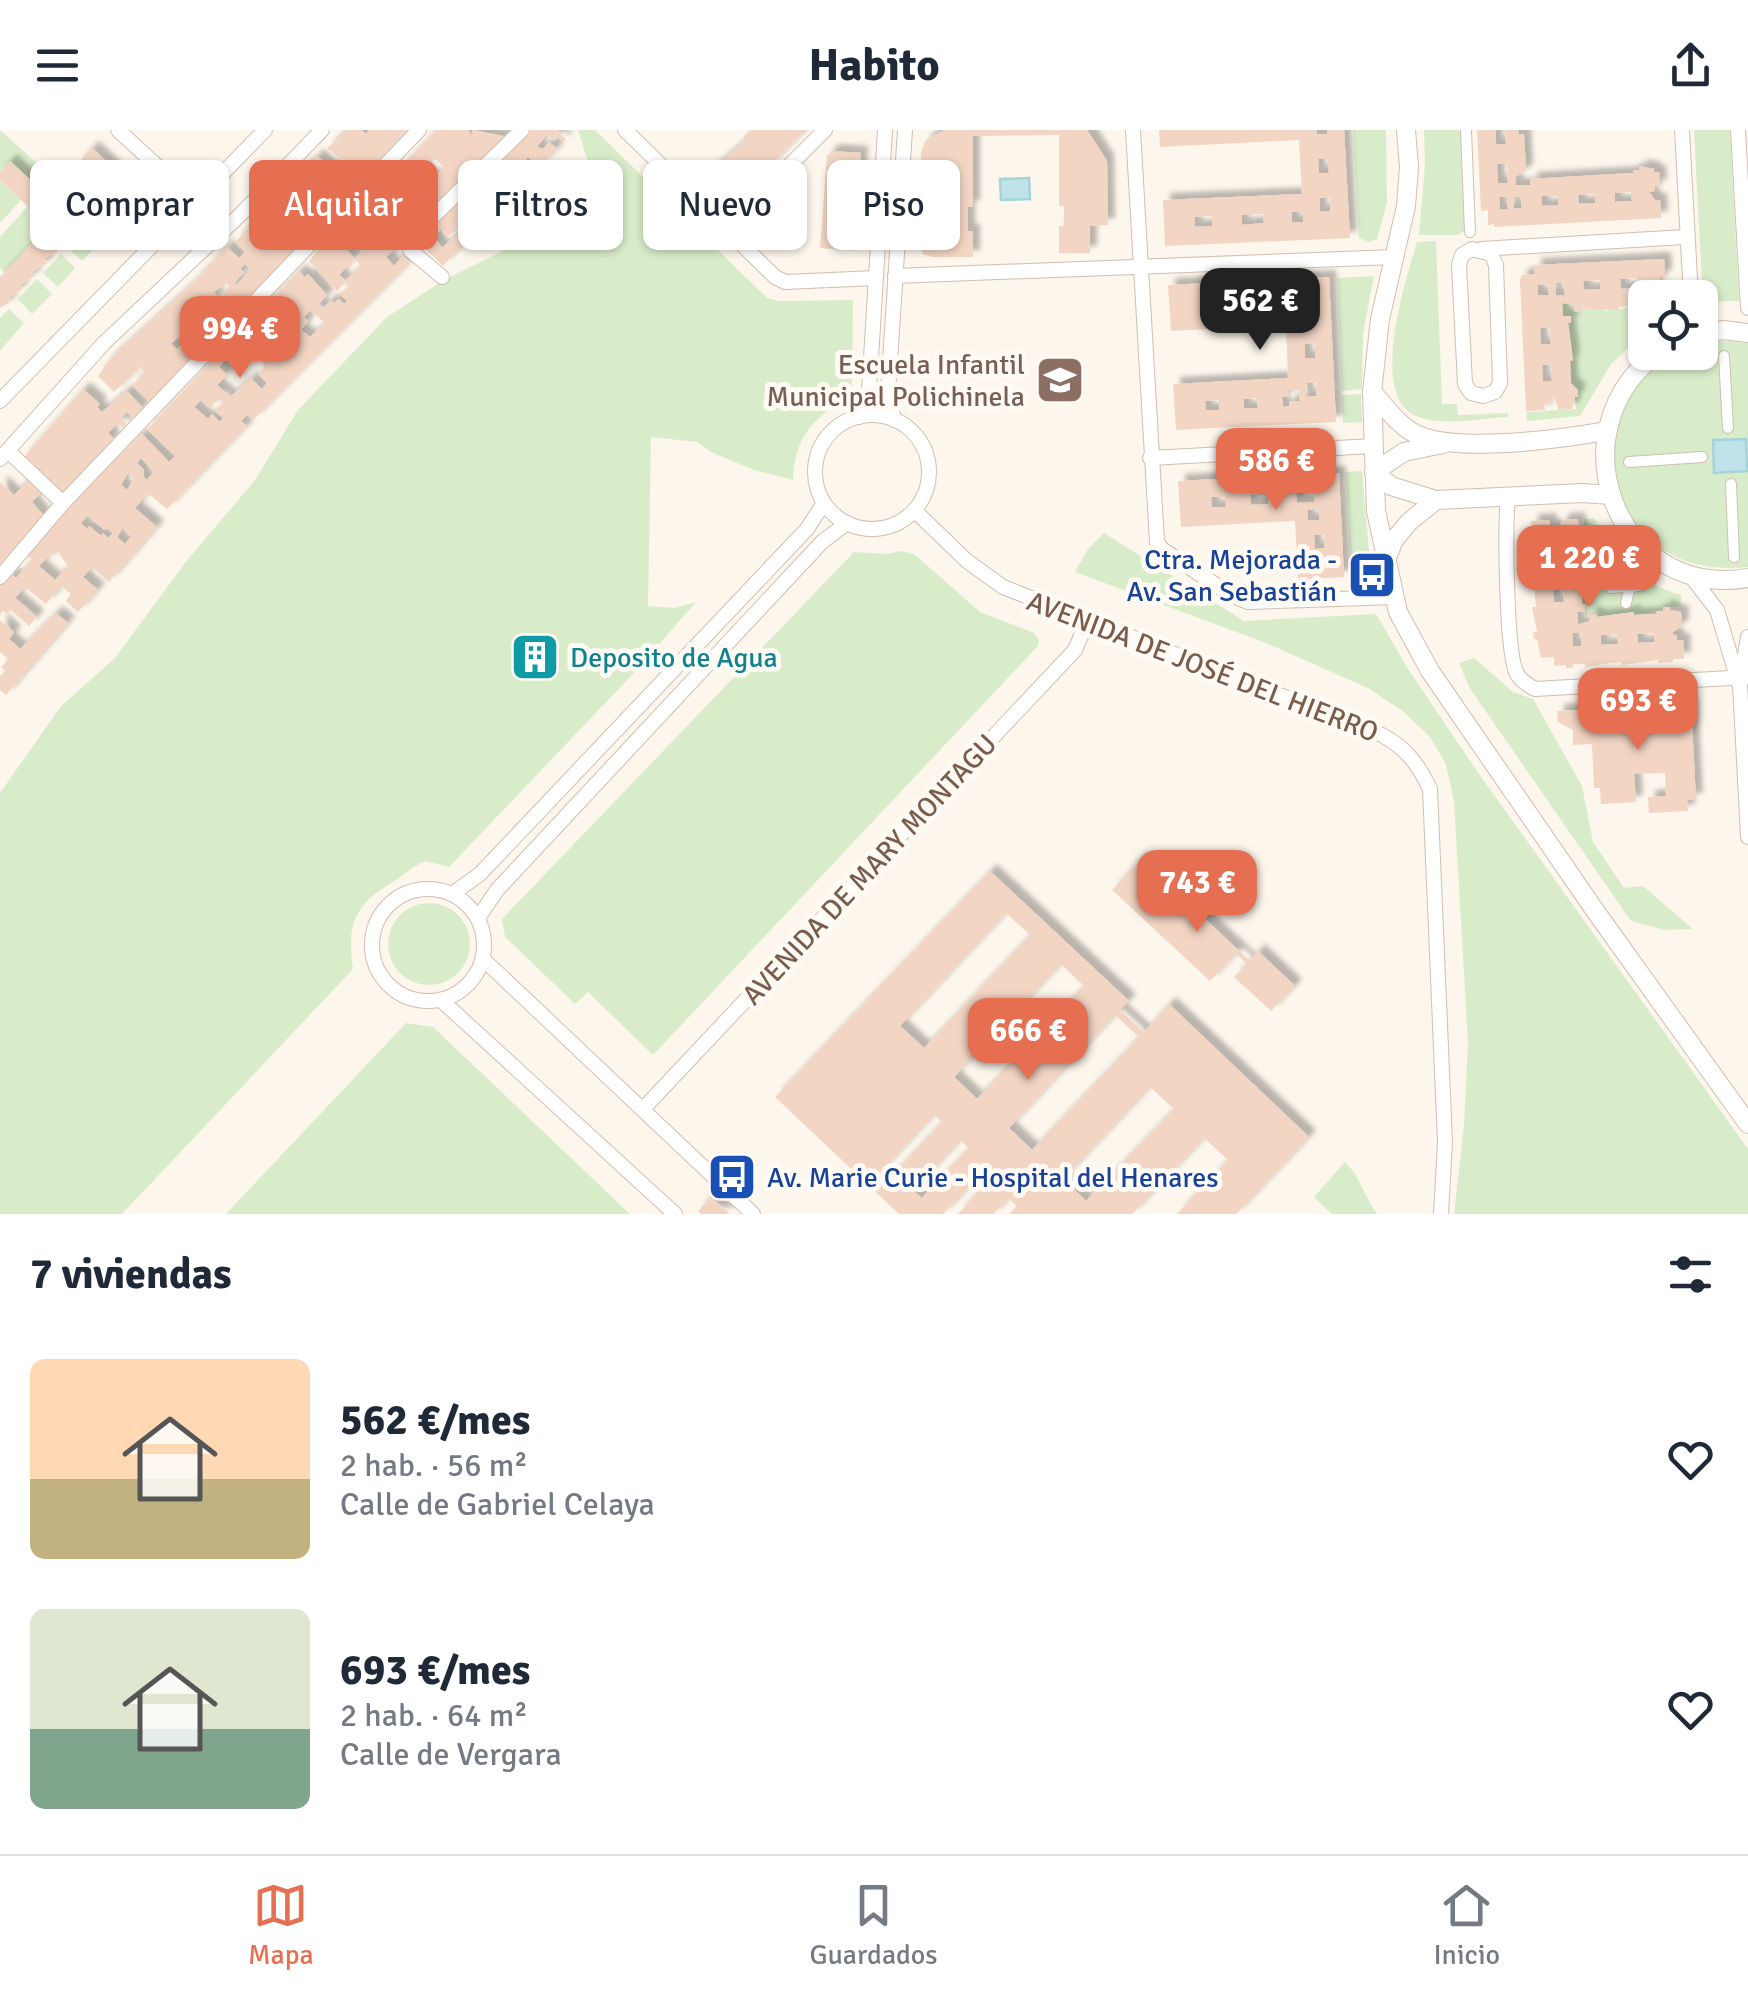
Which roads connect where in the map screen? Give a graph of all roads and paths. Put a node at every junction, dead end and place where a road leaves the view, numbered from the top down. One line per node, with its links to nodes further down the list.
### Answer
1 (118, 130): 15 (street)
2 (265, 130): 18 (street)
3 (322, 130): 43 (street)
4 (419, 130): 53 (street)
5 (522, 130): 27 (street)
6 (625, 130): 16 (street)
7 (825, 130): 17 (street)
8 (885, 130): 28 (street)
9 (905, 130): 26 (street)
10 (1133, 130): 25 (street)
11 (1406, 130): 24 (street)
12 (1466, 130): 19 (street)
13 (1682, 130): 20 (street)
14 (1738, 130): 30 (street)
15 (150, 160)
16 (656, 160)
17 (795, 160)
18 (229, 168)
19 (1470, 232)
20 (1685, 237): 21 (street); 29 (street)
21 (1481, 249): 21 (street)
22 (149, 250): 36 (street)
23 (747, 250): 28 (street)
24 (1394, 257): 25 (street); 35 (street)
25 (1140, 265): 26 (street); 45 (street)
26 (895, 276): 38 (street)
27 (442, 277)
28 (876, 278): 37 (street)
29 (1689, 280)
30 (1748, 308)
31 (1718, 331): 32 (street)
32 (1748, 332)
33 (1724, 356): 39 (street)
34 (1639, 370): 40 (street)
35 (1372, 392): 41 (street); 42 (street)
36 (0, 401)
37 (860, 417): 38 (street); 52 (street)
38 (894, 420): 54 (street)
39 (1728, 428)
40 (1606, 431): 41 (street); 49 (street)
41 (1450, 443): 47 (street)
42 (1374, 446): 45 (street); 47 (street)
43 (4, 456): 53 (street)
44 (1702, 457): 46 (street)
45 (1150, 458): 64 (street)
46 (1628, 462)
47 (1374, 472): 51 (street); 58 (street)
48 (1730, 484): 56 (street)
49 (1610, 496): 50 (street); 59 (street)
50 (1508, 498): 51 (street); 68 (street)
51 (1436, 500): 58 (street)
52 (824, 502): 55 (street); 70 (street)
53 (63, 503): 60 (street)
54 (914, 511): 55 (street); 66 (street, AVENIDA DE JOSÉ DEL HIERRO)
55 (846, 523): 71 (street)
56 (1734, 557)
57 (1609, 558): 63 (street)
58 (1386, 560): 64 (street)
59 (1690, 575): 61 (street); 68 (street)
60 (0, 577)
61 (1748, 578)
62 (1644, 583): 63 (street)
63 (1630, 587): 65 (street)
64 (1396, 596): 75 (street)
65 (1626, 603)
66 (1087, 622): 74 (street, AVENIDA DE MARY MONTAGU); 78 (street, AVENIDA DE JOSÉ DEL HIERRO)
67 (1748, 637): 68 (street)
68 (1742, 679): 69 (street)
69 (1748, 837)
70 (452, 894): 71 (street); 73 (street)
71 (478, 918): 72 (street)
72 (482, 959): 73 (street); 74 (street)
73 (441, 1000): 76 (street)
74 (642, 1109): 77 (street)
75 (1748, 1124)
76 (674, 1214)
77 (753, 1214)
78 (1441, 1214)

